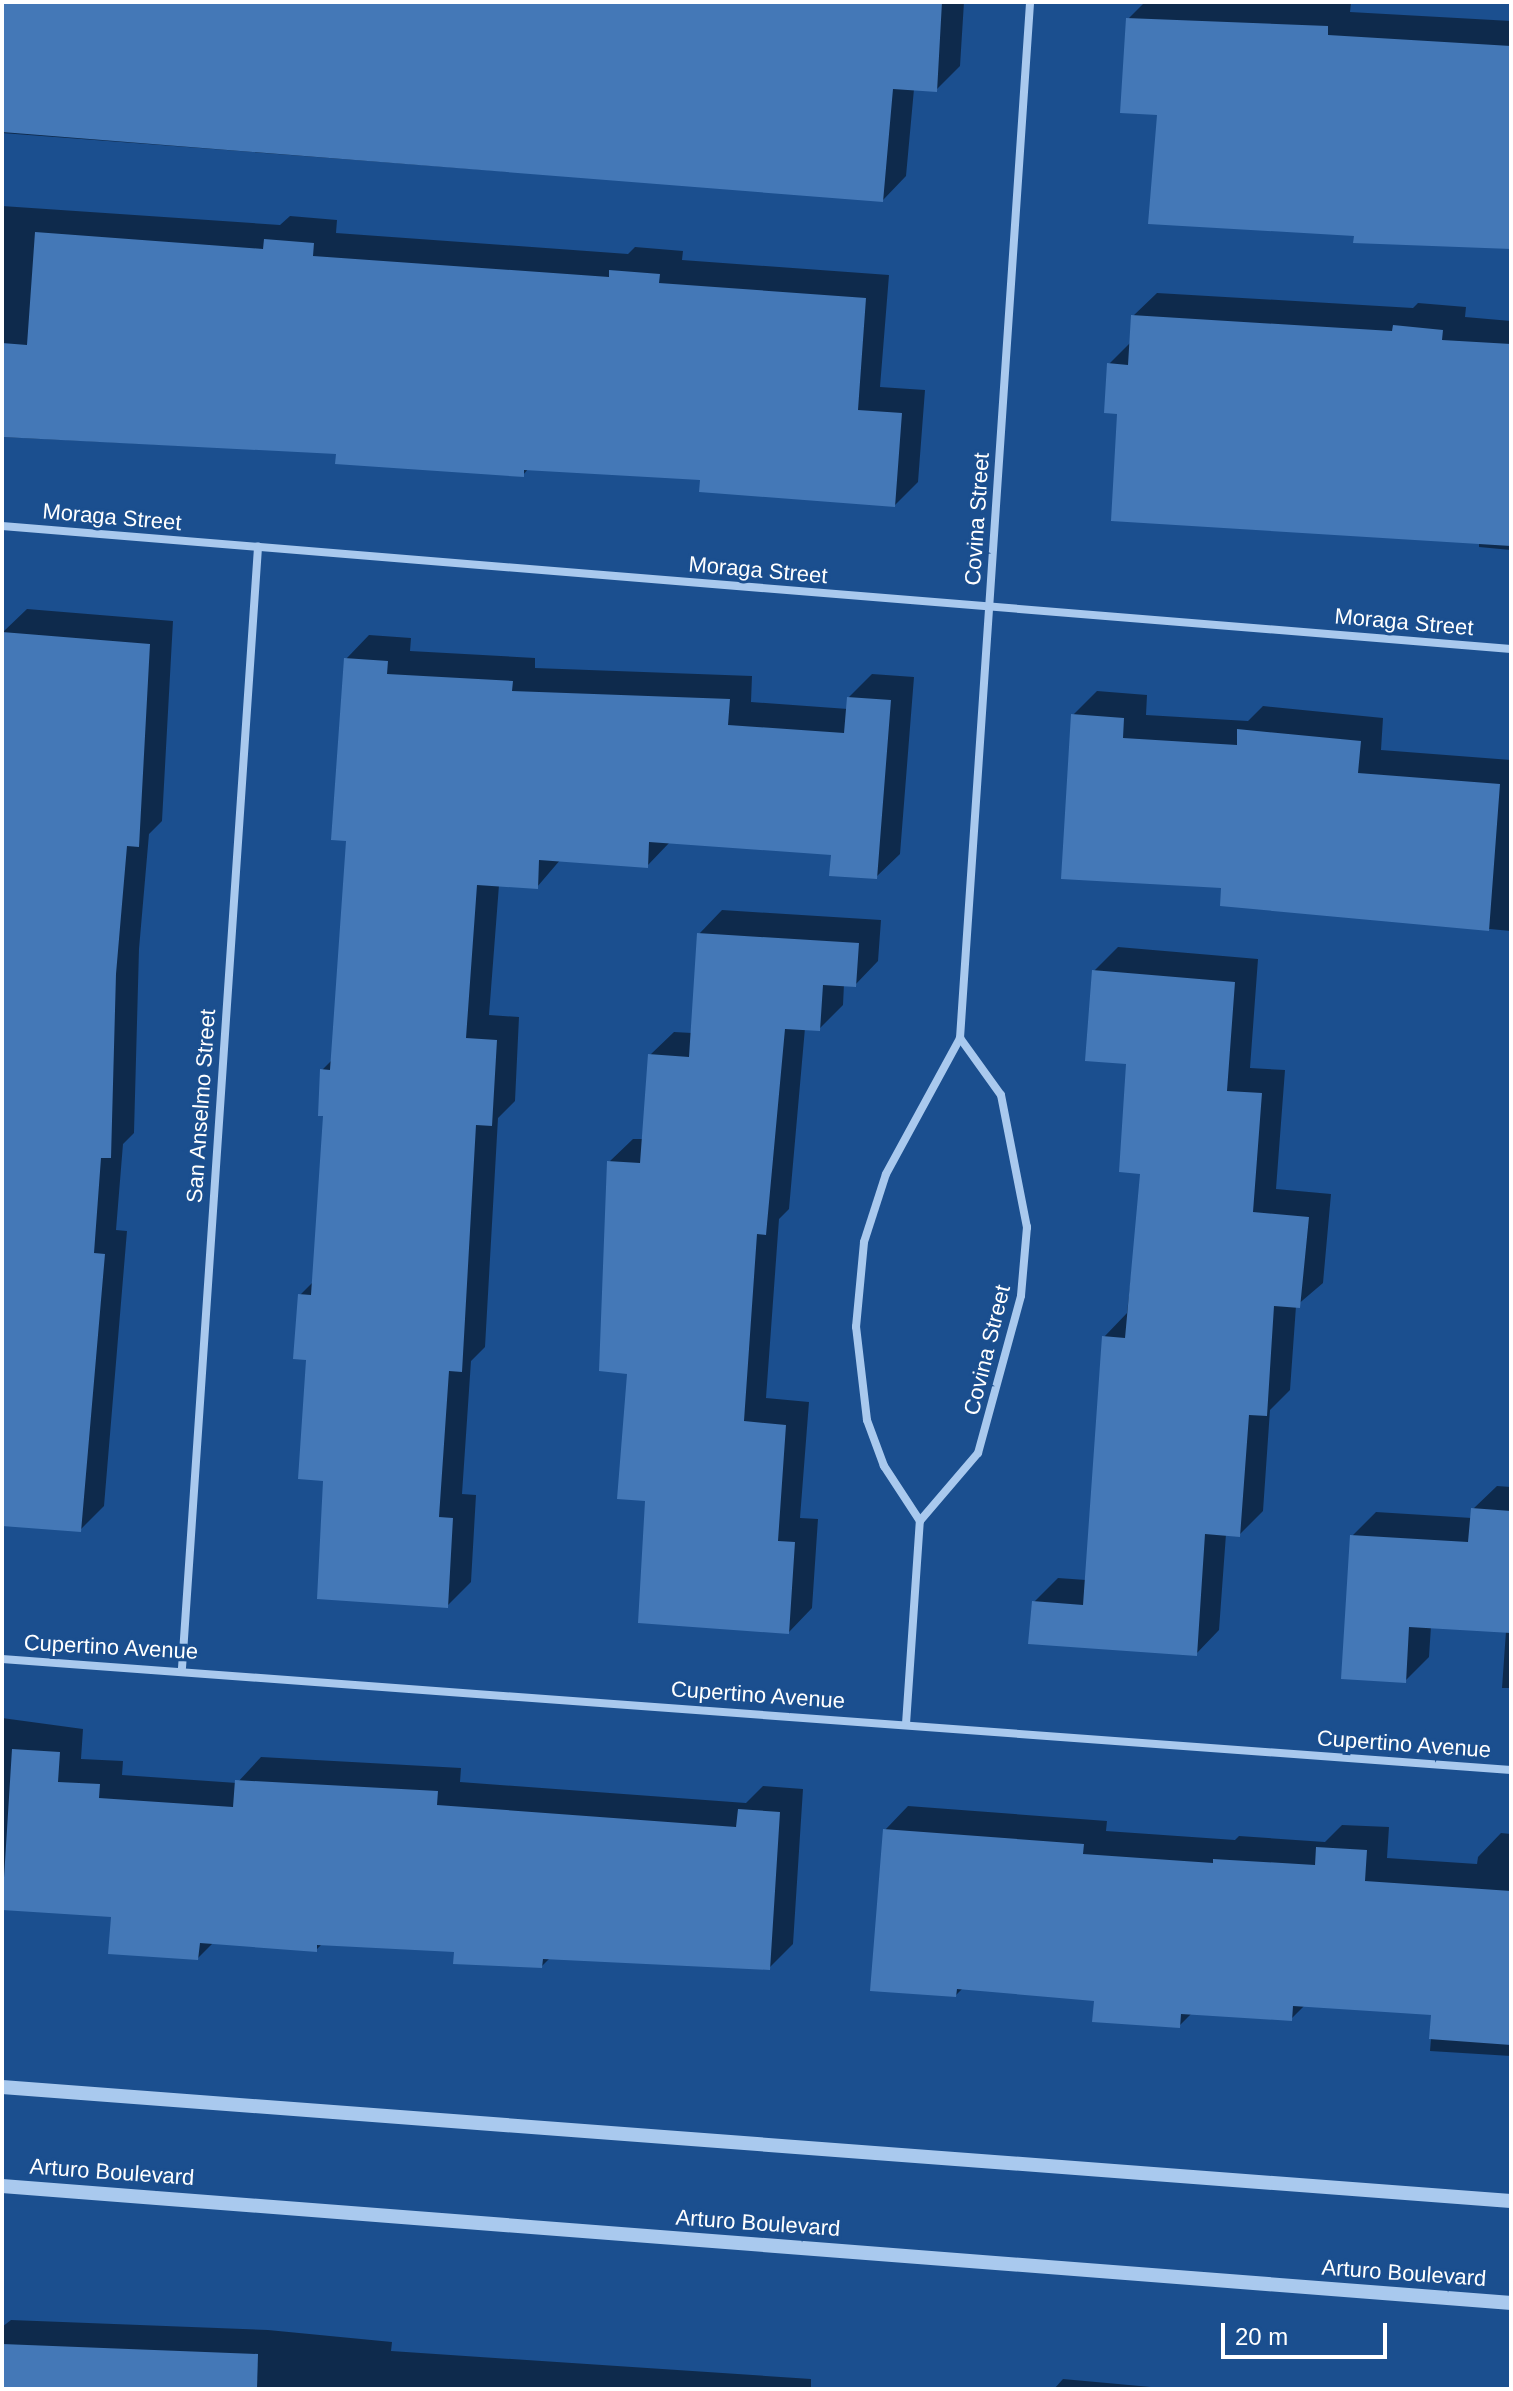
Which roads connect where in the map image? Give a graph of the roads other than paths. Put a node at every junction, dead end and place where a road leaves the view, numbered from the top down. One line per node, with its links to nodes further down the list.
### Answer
1 (1030, 2): 4 (street, Covina Street)
2 (2, 526): 3 (street, Moraga Street)
3 (258, 547): 4 (street, Moraga Street); 9 (street, San Anselmo Street)
4 (990, 607): 5 (street, Moraga Street); 6 (street, Covina Street)
5 (1511, 649)
6 (960, 1038): 7 (street, Covina Street); 7 (street, Covina Street)
7 (920, 1521): 10 (street)
8 (2, 1659): 9 (street, Cupertino Avenue)
9 (182, 1668): 10 (street, Cupertino Avenue)
10 (906, 1724): 11 (street, Cupertino Avenue)
11 (1511, 1770)
12 (2, 2087): 14 (street)
13 (2, 2186): 15 (street, Arturo Boulevard)
14 (1511, 2201)
15 (1511, 2303)

